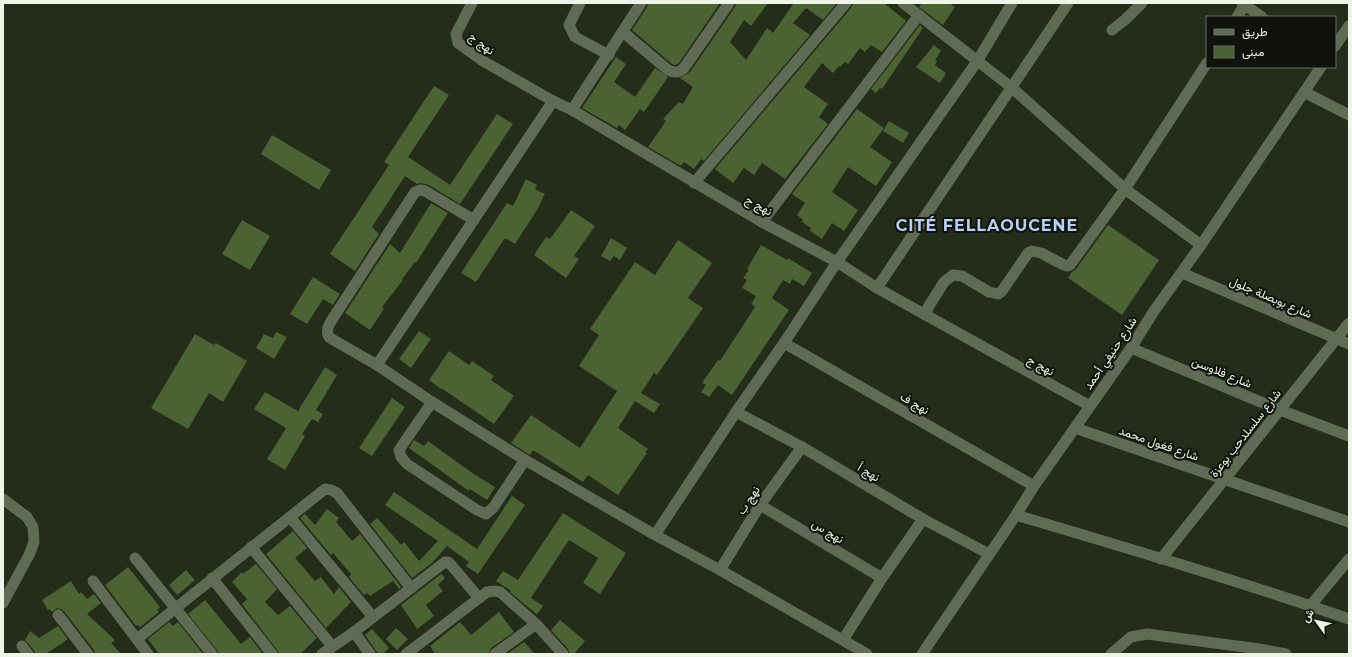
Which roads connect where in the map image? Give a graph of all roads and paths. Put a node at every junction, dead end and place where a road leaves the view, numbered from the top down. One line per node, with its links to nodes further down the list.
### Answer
1 (472, 3): 24 (street, نهج ج)
2 (580, 3): 18 (street)
3 (641, 3): 16 (street)
4 (729, 3): 16 (street)
5 (846, 3): 27 (street)
6 (903, 3): 11 (street)
7 (1012, 3): 19 (street)
8 (1068, 3): 22 (street)
9 (1142, 3): 15 (street)
10 (1245, 4): 12 (street); 13 (street)
11 (919, 15): 19 (street); 30 (street)
12 (1238, 16)
13 (1261, 16)
14 (1349, 26): 17 (street)
15 (1112, 30)
16 (623, 32): 18 (street)
17 (1336, 45)
18 (608, 55): 25 (street)
19 (978, 60): 22 (street); 32 (street)
20 (1206, 65): 28 (street)
21 (1320, 68): 23 (street, شارع حنيفي أحمد)
22 (1011, 87): 28 (street); 34 (street)
23 (1304, 92): 26 (street); 31 (street, شارع حنيفي أحمد)
24 (553, 101): 25 (street, نهج ج); 29 (street)
25 (572, 110): 27 (street, نهج ج)
26 (1349, 115)
27 (694, 183): 30 (street, نهج ج)
28 (1125, 189): 31 (street); 35 (street)
29 (474, 220): 41 (street); 41 (street)
30 (762, 222): 32 (street, نهج ج)
31 (1201, 245): 33 (street, شارع حنيفي أحمد)
32 (837, 262): 34 (street, نهج ج); 38 (street)
33 (1182, 273): 37 (street, شارع بوبصلة جلول); 40 (street, شارع حنيفي أحمد)
34 (877, 288): 35 (street, نهج ج)
35 (924, 314): 43 (street, نهج ج)
36 (1349, 323): 37 (street, شارع سلسلدحب بوعزة)
37 (1336, 339): 39 (street, شارع بوبصلة جلول); 44 (street, شارع سلسلدحب بوعزة)
38 (784, 343): 45 (street); 51 (street, نهج ف)
39 (1349, 344)
40 (1131, 348): 43 (street, شارع حنيفي أحمد); 44 (street, شارع فلاوسن)
41 (377, 365): 42 (street)
42 (432, 402): 49 (street); 49 (street)
43 (1090, 406): 46 (street, شارع حنيفي أحمد)
44 (1280, 410): 47 (street, شارع فلاوسن); 50 (street, شارع سلسلدحب بوعزة)
45 (736, 412): 48 (street, نهج أ); 58 (street)
46 (1075, 428): 50 (street, شارع فغول محمد); 51 (street, شارع حنيفي أحمد)
47 (1349, 436)
48 (802, 447): 53 (street, نهج ب); 56 (street, نهج أ)
49 (525, 460): 58 (street)
50 (1224, 480): 57 (street, شارع فغول محمد); 62 (street, شارع سلسلدحب بوعزة)
51 (1034, 486): 54 (street, شارع حنيفي أحمد)
52 (3, 499): 70 (street)
53 (760, 505): 64 (street, نهج ب); 66 (street, نهج س)
54 (1016, 515): 60 (street, شارع حنيفي أحمد); 62 (street)
55 (290, 517): 59 (street); 68 (street); 74 (street)
56 (923, 519): 60 (street, نهج أ); 66 (street)
57 (1349, 522)
58 (655, 535): 64 (street)
59 (251, 547): 65 (street); 80 (street)
60 (989, 554): 91 (street, شارع حنيفي أحمد)
61 (135, 558): 72 (street)
62 (1161, 559): 71 (street)
63 (1349, 559): 71 (street)
64 (720, 570): 79 (street)
65 (212, 578): 72 (street); 84 (street)
66 (882, 578): 79 (street)
67 (93, 581): 78 (street)
68 (412, 588): 69 (street); 74 (street)
69 (479, 598): 76 (street); 87 (street)
70 (3, 603)
71 (1311, 605): 75 (street)
72 (174, 608): 78 (street); 83 (street)
73 (58, 615): 81 (street)
74 (373, 616): 77 (street)
75 (1349, 619)
76 (536, 624): 88 (street); 89 (street)
77 (354, 632): 80 (street); 86 (street)
78 (137, 639): 82 (street)
79 (843, 640): 90 (street)
80 (332, 646): 85 (street)
81 (88, 654)
82 (148, 654)
83 (212, 654)
84 (272, 654)
85 (322, 654)
86 (370, 654)
87 (406, 654)
88 (495, 654)
89 (563, 654)
90 (867, 654)
91 (922, 654)
92 (1111, 654): 93 (street)
93 (1286, 654)

